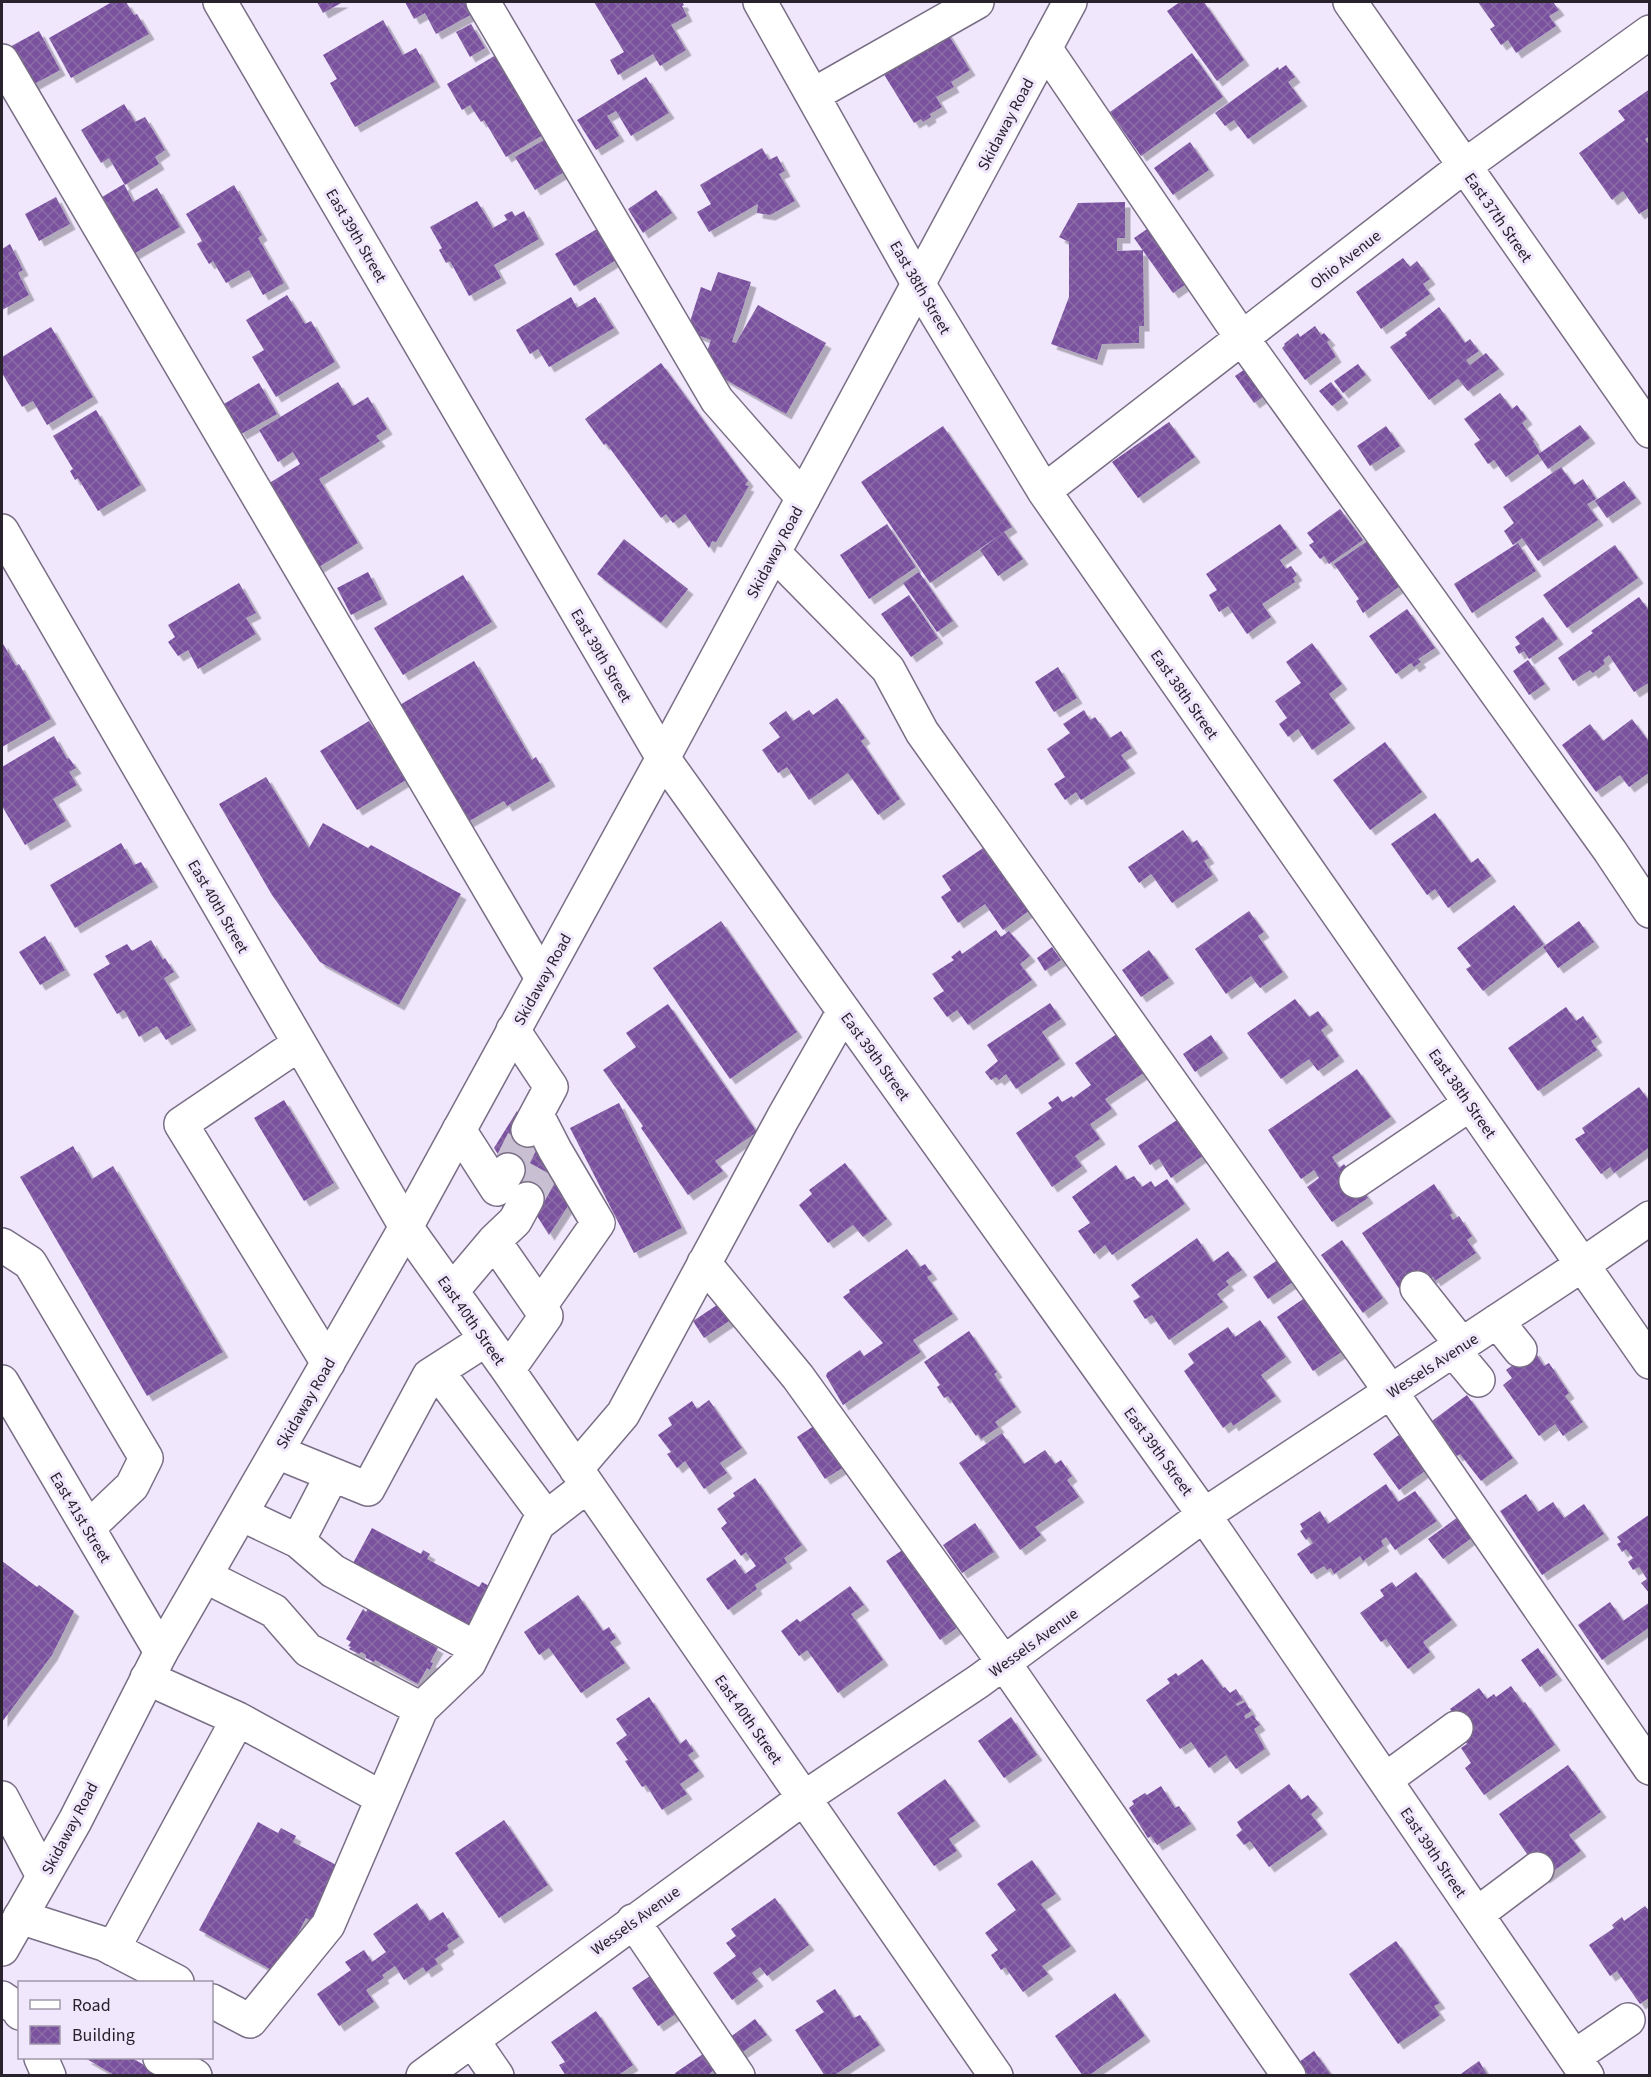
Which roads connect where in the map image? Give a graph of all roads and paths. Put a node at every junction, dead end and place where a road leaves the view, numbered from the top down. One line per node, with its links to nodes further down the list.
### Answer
1 (220, 2): 18 (street, East 39th Street)
2 (483, 2): 15 (street)
3 (760, 2): 9 (street, East 38th Street)
4 (977, 2): 9 (street)
5 (1350, 2): 10 (street, East 37th Street)
6 (1056, 18): 11 (street, Skidaway Road); 12 (street)
7 (1650, 32): 10 (street, Ohio Avenue)
8 (2, 61): 20 (street)
9 (813, 95): 11 (street, East 38th Street)
10 (1463, 167): 12 (street, Ohio Avenue); 13 (street, East 37th Street)
11 (919, 285): 14 (street, East 38th Street); 15 (street, Skidaway Road)
12 (1242, 338): 14 (street, Ohio Avenue); 19 (street)
13 (1650, 431)
14 (1044, 491): 24 (street, East 38th Street)
15 (803, 498): 17 (street, Skidaway Road)
16 (2, 531): 23 (street, East 40th Street)
17 (774, 553): 18 (street, Skidaway Road); 46 (street)
18 (663, 758): 20 (street, Skidaway Road); 21 (street, East 39th Street)
19 (1650, 911)
20 (542, 978): 22 (street, Skidaway Road)
21 (844, 1011): 31 (street); 51 (street, East 39th Street)
22 (513, 1030): 25 (street, Skidaway Road); 35 (street)
23 (299, 1044): 29 (street, East 40th Street); 41 (street)
24 (1470, 1104): 26 (street); 32 (street, East 38th Street)
25 (459, 1130): 28 (street); 29 (street, Skidaway Road)
26 (1356, 1181)
27 (1650, 1218): 32 (street, Wessels Avenue)
28 (512, 1220): 34 (street); 35 (street)
29 (406, 1227): 34 (street, East 40th Street); 41 (street, Skidaway Road)
30 (2, 1245): 53 (street)
31 (704, 1263): 49 (street); 57 (street)
32 (1582, 1265): 36 (street, Wessels Avenue); 40 (street, East 38th Street)
33 (1417, 1288): 38 (street)
34 (452, 1291): 37 (street, East 40th Street)
35 (540, 1306): 42 (street)
36 (1497, 1321): 38 (street, Wessels Avenue); 39 (street)
37 (485, 1340): 42 (street, East 40th Street); 43 (street)
38 (1458, 1347): 44 (street); 46 (street, Wessels Avenue)
39 (1520, 1350)
40 (1650, 1362)
41 (328, 1364): 47 (street, Skidaway Road)
42 (508, 1370): 49 (street, East 40th Street)
43 (437, 1371): 48 (street); 52 (street)
44 (1478, 1380)
45 (2, 1382): 53 (street, East 41st Street)
46 (1391, 1392): 51 (street, Wessels Avenue); 62 (street)
47 (277, 1452): 48 (street); 50 (street, Skidaway Road)
48 (332, 1475): 54 (street)
49 (581, 1478): 52 (street); 64 (street, East 40th Street)
50 (241, 1514): 54 (street); 55 (street, Skidaway Road)
51 (1204, 1515): 57 (street, Wessels Avenue); 63 (street, East 39th Street)
52 (546, 1517): 56 (street)
53 (88, 1528): 58 (street, East 41st Street)
54 (298, 1541): 56 (street)
55 (205, 1576): 58 (street, Skidaway Road); 59 (street)
56 (476, 1648): 59 (street)
57 (1004, 1663): 64 (street, Wessels Avenue); 87 (street)
58 (154, 1665): 60 (street); 68 (street, Skidaway Road)
59 (421, 1708): 66 (street)
60 (238, 1719): 66 (street); 73 (street)
61 (1456, 1728): 63 (street)
62 (1650, 1768)
63 (1385, 1780): 69 (street, East 39th Street)
64 (804, 1797): 71 (street, Wessels Avenue); 86 (street, East 40th Street)
65 (2, 1798): 68 (street)
66 (382, 1798): 75 (street)
67 (1537, 1869): 69 (street)
68 (43, 1876): 70 (street, Skidaway Road)
69 (1477, 1914): 80 (street, East 39th Street)
70 (20, 1917): 72 (street, Skidaway Road); 73 (street)
71 (633, 1921): 77 (street, Wessels Avenue); 85 (street)
72 (2, 1949)
73 (113, 1949): 74 (street)
74 (173, 1981)
75 (213, 2002)
76 (1628, 2020): 80 (street)
77 (473, 2041): 83 (street, Wessels Avenue); 84 (street)
78 (41, 2059): 81 (street)
79 (162, 2059): 82 (street)
80 (1581, 2066)
81 (49, 2076)
82 (195, 2076)
83 (423, 2076)
84 (497, 2076)
85 (738, 2076)
86 (996, 2076)
87 (1289, 2076)

